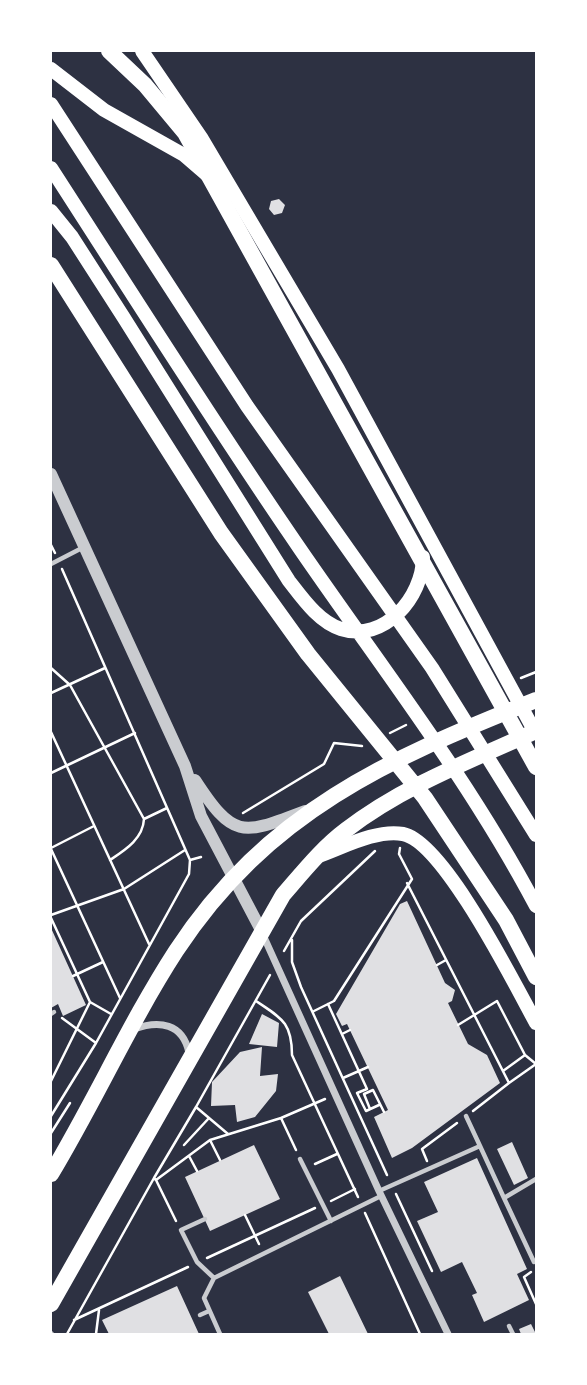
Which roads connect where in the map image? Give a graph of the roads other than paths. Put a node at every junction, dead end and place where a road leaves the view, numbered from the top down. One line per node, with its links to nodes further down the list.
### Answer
1 (109, 51): 16 (main road)
2 (142, 51): 7 (main road)
3 (51, 69): 7 (main road)
4 (51, 104): 18 (main road)
5 (51, 167): 21 (main road)
6 (51, 211): 10 (main road)
7 (255, 225): 10 (main road)
8 (51, 265): 23 (main road)
9 (51, 474): 11 (street)
10 (413, 508): 13 (main road)
11 (83, 548): 12 (lane); 15 (street)
12 (51, 564)
13 (529, 703): 14 (main road); 17 (main road)
14 (536, 732): 19 (main road)
15 (185, 766): 17 (street); 20 (street)
16 (536, 767)
17 (308, 811): 20 (main road)
18 (536, 835)
19 (315, 857): 22 (main road); 24 (main road)
20 (233, 878): 22 (street); 25 (main road)
21 (536, 906)
22 (262, 932): 26 (main road); 32 (street)
23 (536, 976)
24 (536, 1023)
25 (130, 1031): 26 (street); 30 (main road)
26 (189, 1058): 38 (main road)
27 (466, 1116): 28 (lane)
28 (480, 1146): 32 (lane); 33 (lane)
29 (300, 1159): 35 (lane)
30 (51, 1174)
31 (536, 1179): 33 (lane)
32 (380, 1193): 35 (lane); 43 (street)
33 (504, 1198): 36 (lane)
34 (205, 1219): 37 (lane)
35 (331, 1221): 37 (lane)
36 (534, 1262)
37 (214, 1278): 39 (lane)
38 (51, 1304)
39 (209, 1311): 40 (lane); 42 (lane)
40 (200, 1315)
41 (509, 1326): 44 (lane)
42 (220, 1334)
43 (448, 1334)
44 (513, 1334)

